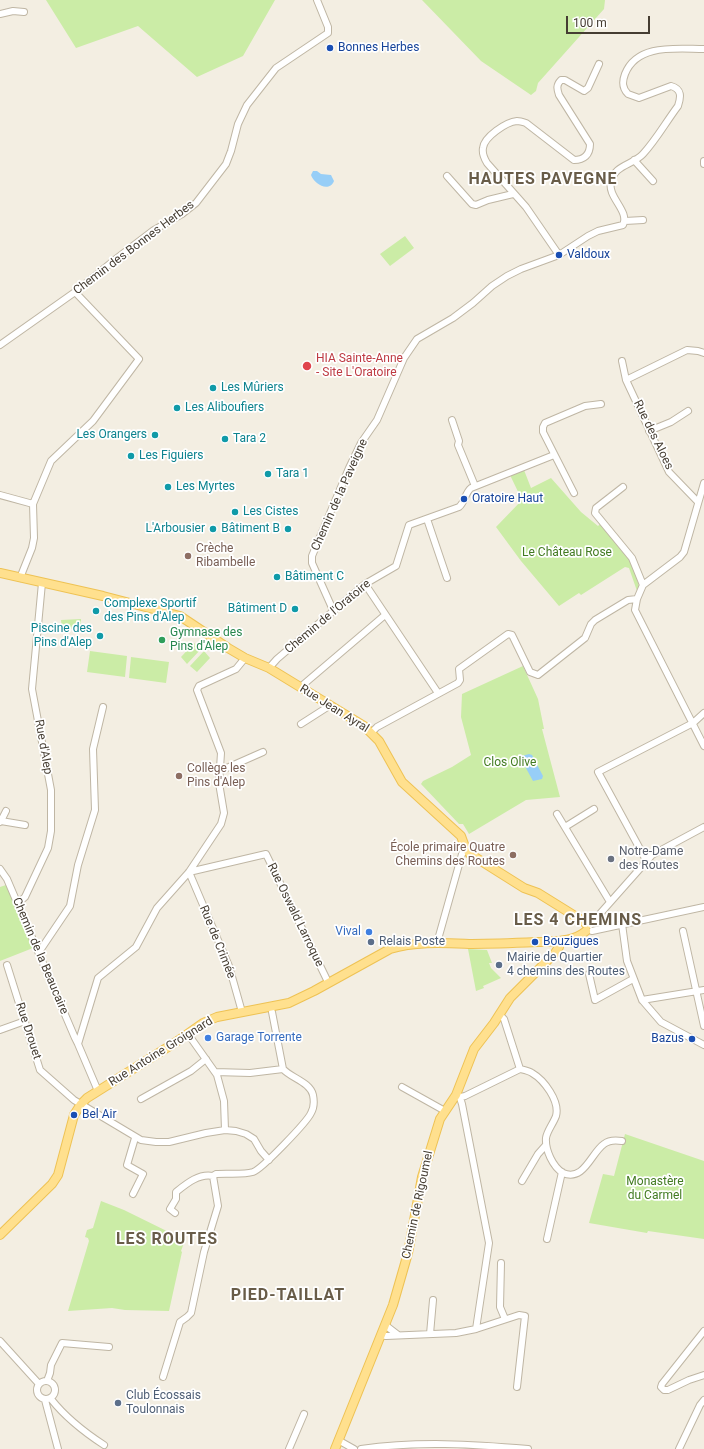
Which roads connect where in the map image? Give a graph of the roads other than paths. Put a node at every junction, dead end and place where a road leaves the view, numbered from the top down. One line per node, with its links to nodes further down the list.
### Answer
1 (317, 0): 13 (street, Chemin des Bonnes Herbes)
2 (24, 12): 3 (street)
3 (0, 14)
4 (704, 49): 6 (street)
5 (600, 64): 9 (street)
6 (634, 160): 8 (street); 11 (street)
7 (447, 176): 9 (street)
8 (653, 181)
9 (514, 194): 12 (street)
10 (643, 220): 11 (street, Chemin de la Paveigne)
11 (625, 222): 12 (street, Chemin de la Paveigne)
12 (559, 256): 38 (street, Chemin de la Paveigne)
13 (75, 292): 14 (street, Chemin des Bonnes Herbes); 29 (street)
14 (0, 345)
15 (704, 354): 17 (street)
16 (622, 361): 17 (street, Rue des Aloes)
17 (626, 380): 21 (street, Rue des Aloes)
18 (601, 404): 22 (street)
19 (688, 411): 21 (street)
20 (452, 420): 24 (street)
21 (649, 431): 28 (street, Rue des Aloes)
22 (554, 455): 24 (street); 26 (street)
23 (704, 483): 28 (street)
24 (475, 486): 30 (street, Chemin de l'Oratoire)
25 (623, 487): 36 (street)
26 (574, 493)
27 (0, 495): 29 (street)
28 (698, 502): 36 (street)
29 (33, 504): 32 (street)
30 (427, 519): 33 (street); 35 (street, Chemin de l'Oratoire)
31 (0, 573): 32 (main road, Rue Jean Ayral)
32 (20, 578): 34 (main road, Rue Jean Ayral)
33 (447, 578)
34 (42, 583): 40 (main road, Rue Jean Ayral); 65 (street, Rue d'Alep)
35 (365, 584): 38 (street, Chemin de l'Oratoire); 39 (street)
36 (643, 585): 37 (street)
37 (636, 599): 43 (street); 47 (street)
38 (333, 610): 41 (street, Chemin de l'Oratoire)
39 (385, 615): 42 (street); 43 (street)
40 (245, 658): 41 (main road, Rue Jean Ayral); 52 (street)
41 (270, 668): 42 (main road, Rue Jean Ayral)
42 (301, 688): 44 (main road, Rue Jean Ayral)
43 (438, 693): 49 (street)
44 (328, 704): 48 (street); 49 (main road, Rue Jean Ayral)
45 (103, 707): 72 (street)
46 (704, 714): 47 (street)
47 (693, 723): 50 (street); 61 (street)
48 (301, 724)
49 (372, 732): 60 (main road, Rue Jean Ayral)
50 (704, 746)
51 (263, 752): 52 (street)
52 (220, 771): 63 (street)
53 (594, 809): 58 (street)
54 (6, 811): 56 (street)
55 (557, 814): 58 (street)
56 (0, 822): 57 (street)
57 (26, 825)
58 (564, 826): 64 (street)
59 (704, 827): 61 (street)
60 (466, 849): 68 (main road, Rue Jean Ayral); 71 (street)
61 (646, 860): 64 (street)
62 (0, 869): 65 (street, Chemin de la Beaucaire)
63 (189, 872): 76 (street, Rue Oswald Larroque); 80 (street, Rue de Crimée); 87 (street)
64 (610, 902): 68 (street)
65 (18, 903): 72 (street, Chemin de la Beaucaire)
66 (704, 907): 67 (street)
67 (622, 924): 68 (street); 75 (street)
68 (589, 928): 70 (main road)
69 (684, 931): 78 (street)
70 (560, 940): 71 (main road, Rue Antoine Groignard); 82 (main road, Chemin de Rigoumel)
71 (437, 943): 76 (main road, Rue Antoine Groignard)
72 (39, 952): 87 (street, Chemin de la Beaucaire)
73 (7, 965): 83 (street, Rue Drouet)
74 (589, 974): 75 (street)
75 (633, 979): 79 (street)
76 (328, 982): 80 (main road, Rue Antoine Groignard)
77 (704, 990): 78 (street)
78 (696, 992): 79 (street); 84 (street)
79 (642, 1000): 88 (street)
80 (242, 1012): 86 (main road, Rue Antoine Groignard)
81 (272, 1012): 91 (street)
82 (499, 1014): 90 (street); 95 (main road, Chemin de Rigoumel)
83 (24, 1022): 85 (street); 97 (street, Rue Drouet)
84 (704, 1026)
85 (0, 1030)
86 (188, 1034): 89 (street); 94 (main road, Rue Antoine Groignard)
87 (78, 1044): 94 (street)
88 (704, 1045)
89 (206, 1059): 92 (street); 96 (street)
90 (520, 1068): 95 (street); 102 (street)
91 (283, 1069): 92 (street); 103 (street)
92 (215, 1072): 99 (street)
93 (402, 1087): 98 (street)
94 (98, 1091): 97 (main road, Rue Antoine Groignard)
95 (456, 1095): 98 (main road, Chemin de Rigoumel); 115 (street)
96 (141, 1099)
97 (81, 1104): 100 (street, Rue Drouet); 109 (main road, Rue Antoine Groignard)
98 (445, 1111): 114 (main road, Chemin de Rigoumel)
99 (225, 1130): 100 (street); 103 (street)
100 (135, 1138): 107 (street)
101 (622, 1141): 104 (street)
102 (546, 1145): 104 (street); 106 (street)
103 (269, 1160): 105 (street)
104 (562, 1172): 110 (street)
105 (213, 1176): 108 (street); 123 (street)
106 (522, 1181)
107 (133, 1194)
108 (175, 1213)
109 (0, 1235)
110 (547, 1239)
111 (501, 1263): 113 (street)
112 (433, 1300): 118 (street)
113 (504, 1319): 115 (street); 126 (street)
114 (385, 1325): 117 (main road, Chemin de Rigoumel); 119 (street)
115 (476, 1329): 118 (street)
116 (704, 1331): 122 (street)
117 (381, 1334): 119 (street); 130 (main road, Chemin de Rigoumel)
118 (430, 1334): 119 (street)
119 (398, 1335)
120 (0, 1341): 125 (street)
121 (109, 1347): 124 (street)
122 (704, 1375)
123 (164, 1377)
124 (47, 1381): 125 (street); 127 (street)
125 (39, 1384): 127 (street)
126 (517, 1387)
127 (48, 1399): 131 (street); 132 (street)
128 (704, 1400): 138 (street)
129 (304, 1414): 133 (street)
130 (338, 1440): 134 (main road, Chemin de Rigoumel); 135 (street)
131 (104, 1446)
132 (58, 1449)
133 (289, 1449)
134 (335, 1449)
135 (354, 1449)
136 (361, 1449): 137 (street)
137 (528, 1449)
138 (679, 1449)

